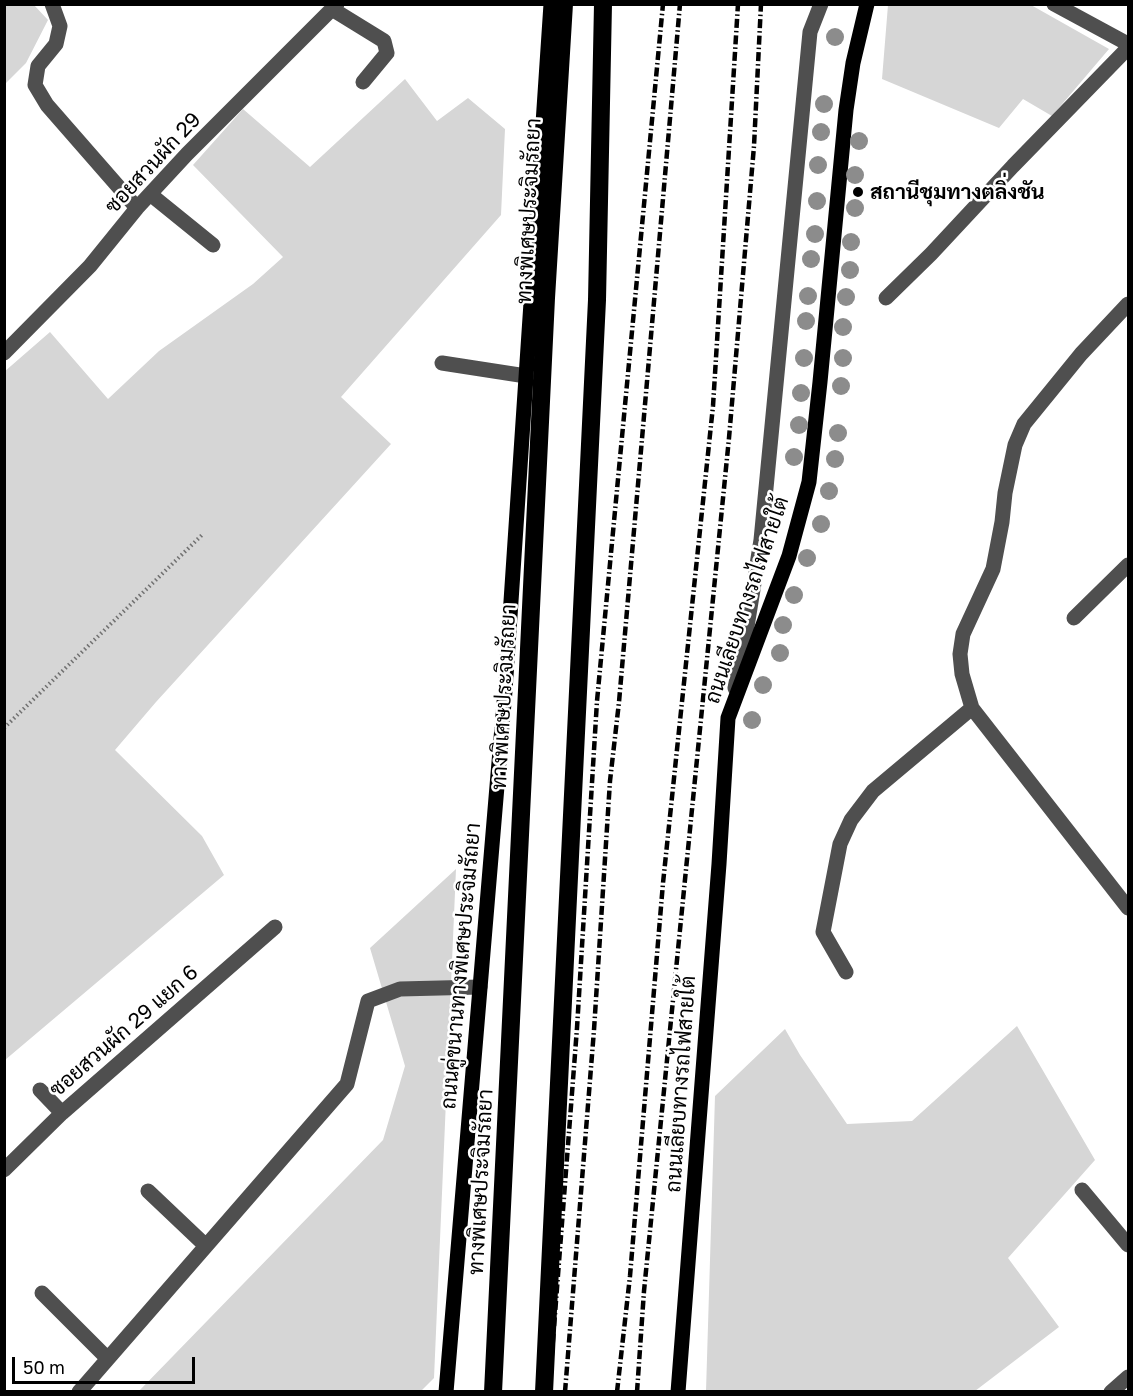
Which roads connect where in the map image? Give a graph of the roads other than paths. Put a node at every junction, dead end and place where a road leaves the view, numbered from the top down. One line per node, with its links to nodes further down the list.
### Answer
1 (51, 4): 12 (street)
2 (551, 4): 18 (main road, ถนนคู่ขนานทางพิเศษประจิมรัถยา)
3 (564, 4): 39 (highway, ทางพิเศษประจิมรัถยา)
4 (603, 4): 40 (highway)
5 (820, 4): 22 (street)
6 (867, 4): 22 (main road, ถนนเลียบทางรถไฟสายใต้)
7 (1054, 4): 9 (street)
8 (334, 7): 10 (street); 11 (street, ซอยสวนผัก 29)
9 (1128, 46): 14 (street)
10 (363, 82)
11 (150, 194): 12 (street, ซอยสวนผัก 29); 13 (street)
12 (138, 208): 16 (street, ซอยสวนผัก 29)
13 (213, 245)
14 (886, 298)
15 (1128, 304): 21 (street)
16 (4, 353)
17 (442, 363): 18 (street)
18 (526, 376): 26 (main road, ถนนคู่ขนานทางพิเศษประจิมรัถยา)
19 (1128, 565): 20 (street)
20 (1074, 618)
21 (972, 708): 23 (street); 25 (street)
22 (728, 718): 41 (main road, ถนนเลียบทางรถไฟสายใต้)
23 (1128, 908)
24 (275, 927): 28 (street, ซอยสวนผัก 29 แยก 6)
25 (846, 972)
26 (480, 987): 33 (street); 38 (main road, ถนนคู่ขนานทางพิเศษประจิมรัถยา)
27 (40, 1090): 28 (street)
28 (62, 1113): 29 (street, ซอยสวนผัก 29 แยก 6)
29 (4, 1170)
30 (1082, 1190): 32 (street)
31 (148, 1191): 33 (street)
32 (1128, 1245)
33 (206, 1246): 35 (street)
34 (42, 1293): 35 (street)
35 (107, 1358): 37 (street)
36 (1128, 1377): 42 (street)
37 (79, 1392)
38 (446, 1392)
39 (493, 1392)
40 (544, 1392)
41 (678, 1392)
42 (1111, 1392)

